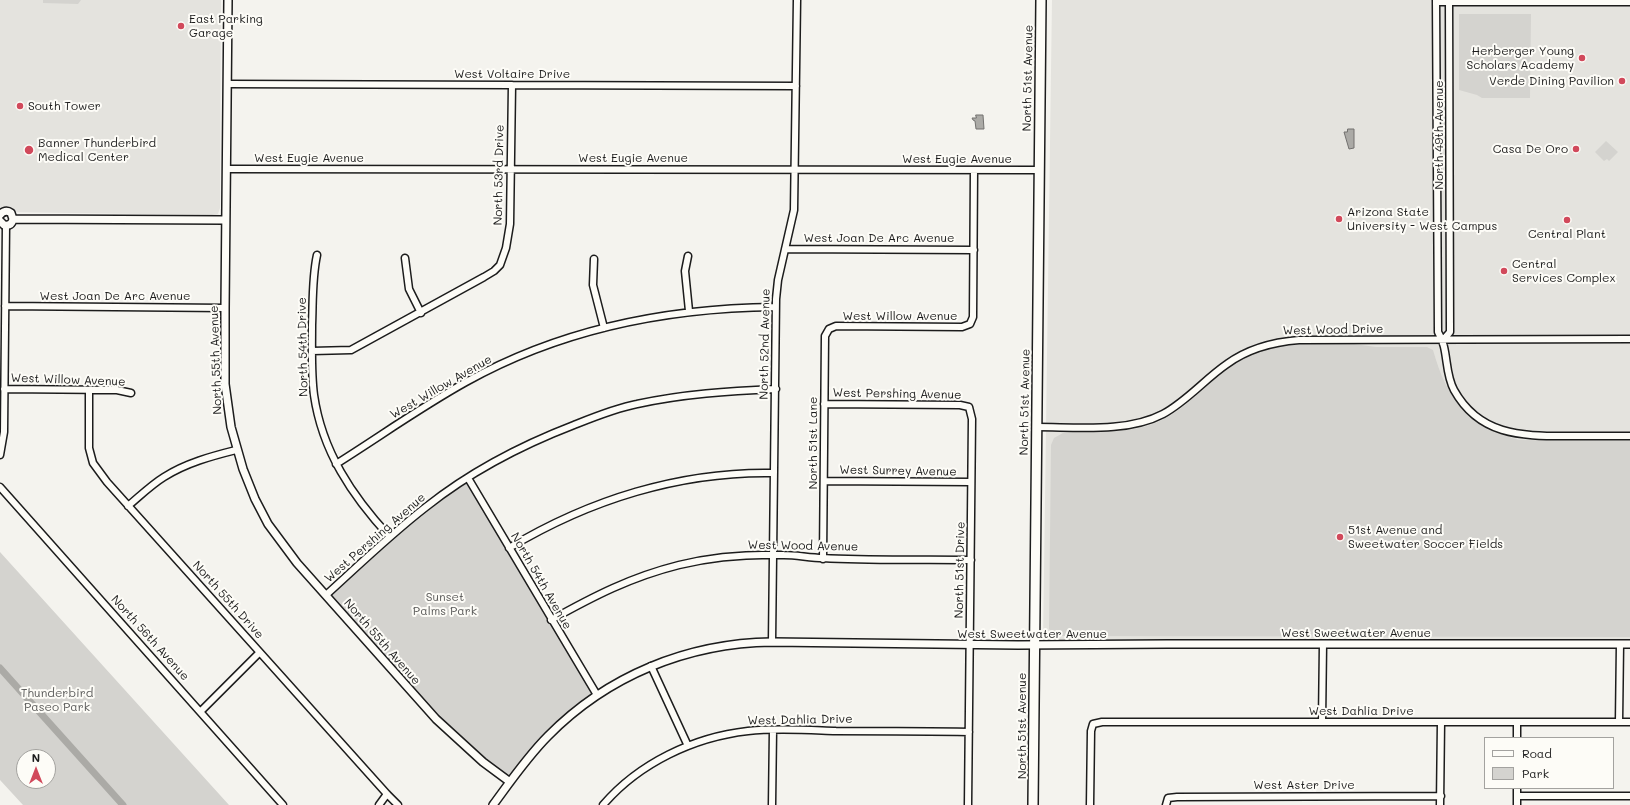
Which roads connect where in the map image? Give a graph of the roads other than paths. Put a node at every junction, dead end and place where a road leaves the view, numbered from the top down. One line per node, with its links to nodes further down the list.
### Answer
1 (228, 0): 7 (street, North 55th Avenue)
2 (796, 0): 9 (street, North 52nd Avenue)
3 (1041, 0): 14 (main road, North 51st Avenue)
4 (1436, 1): 5 (street); 33 (street, North 49th Avenue)
5 (1449, 1): 6 (street); 33 (street, North 49th Avenue)
6 (1630, 2)
7 (228, 84): 8 (street, West Voltaire Drive); 10 (street, North 55th Avenue)
8 (512, 85): 9 (street, West Voltaire Drive); 11 (street, North 53rd Drive)
9 (796, 86): 12 (street, North 52nd Avenue)
10 (227, 169): 11 (street, West Eugie Avenue); 17 (street, North 55th Avenue)
11 (511, 169): 12 (street, West Eugie Avenue); 29 (street, North 53rd Drive)
12 (795, 169): 13 (street, West Eugie Avenue); 19 (street, North 52nd Avenue)
13 (974, 170): 14 (street, West Eugie Avenue); 20 (street)
14 (1039, 170): 41 (main road, North 51st Avenue)
15 (0, 215): 16 (street)
16 (13, 219): 17 (street); 18 (street)
17 (225, 220): 27 (street, North 55th Avenue)
18 (3, 223): 25 (street)
19 (785, 249): 20 (street, West Joan De Arc Avenue); 26 (street, North 52nd Avenue)
20 (974, 250): 31 (street, West Willow Avenue)
21 (317, 255): 34 (street, North 54th Drive)
22 (688, 256): 28 (street)
23 (405, 258): 29 (street)
24 (594, 259): 30 (street)
25 (5, 306): 27 (street, West Joan De Arc Avenue); 35 (street)
26 (775, 307): 28 (street, West Willow Avenue); 36 (street, North 52nd Avenue)
27 (224, 308): 43 (street, North 55th Avenue)
28 (689, 312): 30 (street, West Willow Avenue)
29 (421, 313): 34 (street)
30 (604, 328): 45 (street, West Willow Avenue)
31 (829, 329): 39 (street, North 51st Lane)
32 (1630, 339): 33 (street, West Wood Drive)
33 (1443, 340): 41 (street, West Wood Drive); 42 (street, North 49th Avenue)
34 (312, 351): 45 (street, North 54th Drive)
35 (4, 389): 37 (street, West Willow Avenue); 44 (street)
36 (776, 389): 46 (street, North 52nd Avenue); 47 (street, West Pershing Avenue)
37 (89, 390): 38 (street, West Willow Avenue); 51 (street, North 55th Drive)
38 (131, 393)
39 (824, 404): 40 (street, West Pershing Avenue); 48 (street, North 51st Lane)
40 (969, 407): 49 (street, North 51st Drive)
41 (1037, 427): 64 (main road, North 51st Avenue)
42 (1630, 436)
43 (236, 450): 51 (street); 57 (street, North 55th Avenue)
44 (0, 455)
45 (336, 464): 52 (street, North 54th Drive)
46 (774, 473): 53 (street); 54 (street, North 52nd Avenue)
47 (468, 478): 52 (street, West Pershing Avenue); 53 (street, North 54th Avenue)
48 (824, 481): 49 (street, West Surrey Avenue); 55 (street, North 51st Lane)
49 (971, 482): 56 (street, North 51st Drive)
50 (0, 487): 68 (street, North 56th Avenue)
51 (128, 506): 65 (street, North 55th Drive)
52 (390, 537): 57 (street, West Pershing Avenue)
53 (509, 548): 58 (street, North 54th Avenue)
54 (773, 555): 55 (street, West Wood Avenue); 58 (street, West Wood Avenue); 59 (street, North 52nd Avenue)
55 (823, 558): 56 (street, West Wood Avenue)
56 (971, 560): 63 (street, North 51st Drive)
57 (326, 595): 78 (street, North 55th Avenue)
58 (551, 620): 67 (street, North 54th Avenue)
59 (772, 642): 63 (street, West Sweetwater Avenue); 66 (street, West Sweetwater Avenue)
60 (1323, 644): 61 (street, West Sweetwater Avenue); 64 (street, West Sweetwater Avenue); 69 (street)
61 (1620, 644): 62 (street, West Sweetwater Avenue); 72 (street)
62 (1630, 644)
63 (970, 645): 64 (street, West Sweetwater Avenue); 75 (street, North 51st Drive)
64 (1034, 645): 91 (main road, North 51st Avenue)
65 (259, 653): 68 (street); 80 (street, North 55th Drive)
66 (651, 666): 67 (street, West Sweetwater Avenue); 77 (street)
67 (597, 695): 78 (street, West Sweetwater Avenue)
68 (201, 711): 84 (street, North 56th Avenue)
69 (1322, 722): 70 (street, West Dahlia Drive); 92 (street, West Dahlia Drive)
70 (1441, 722): 71 (street, West Dahlia Drive); 81 (street)
71 (1517, 722): 72 (street, West Dahlia Drive); 76 (street)
72 (1619, 722): 73 (street, West Dahlia Drive)
73 (1630, 722)
74 (773, 730): 75 (street, West Dahlia Drive); 77 (street, West Dahlia Drive); 89 (street)
75 (969, 732): 90 (street, North 51st Drive)
76 (1517, 737)
77 (688, 746): 88 (street, West Dahlia Drive)
78 (510, 782): 87 (street, West Sweetwater Avenue)
79 (1517, 789): 82 (street)
80 (387, 794): 85 (street); 86 (street, North 55th Drive)
81 (1440, 796): 93 (street, West Aster Drive); 94 (street)
82 (1517, 796): 83 (street); 95 (street)
83 (1630, 796)
84 (283, 805)
85 (378, 805)
86 (398, 805)
87 (492, 805)
88 (603, 805)
89 (772, 805)
90 (968, 805)
91 (1032, 805)
92 (1090, 805)
93 (1166, 805)
94 (1440, 805)
95 (1517, 805)

